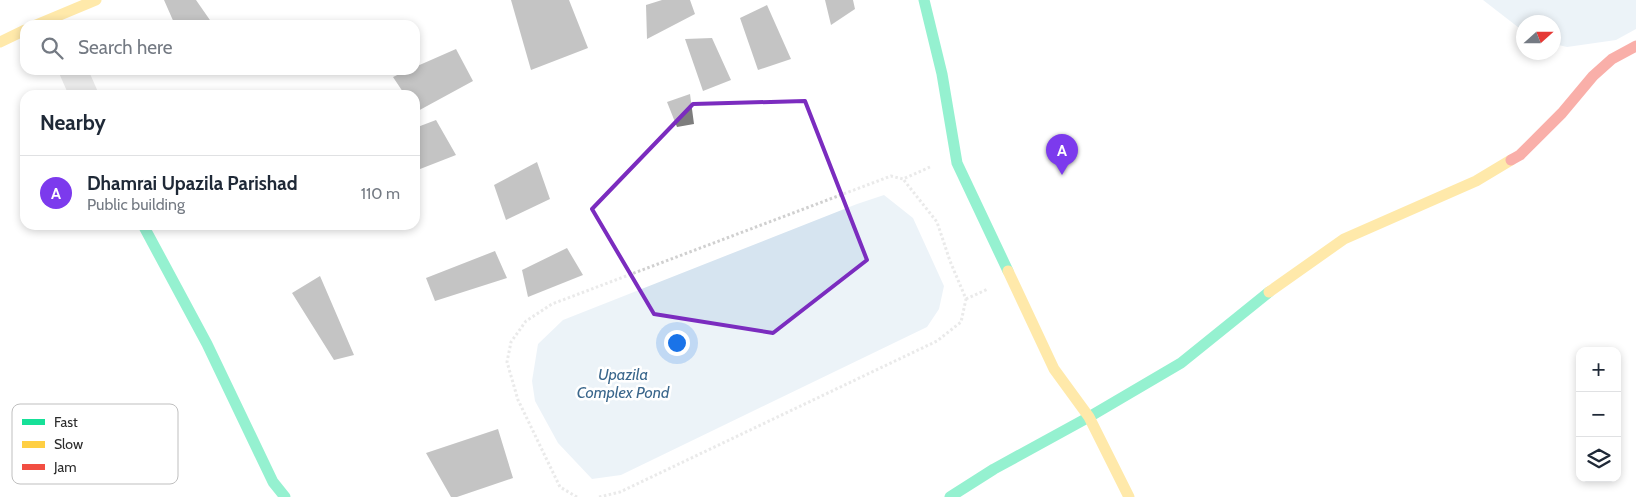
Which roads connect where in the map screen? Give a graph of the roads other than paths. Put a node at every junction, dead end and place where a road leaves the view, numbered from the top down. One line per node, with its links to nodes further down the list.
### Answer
1 (96, 0): 3 (street)
2 (924, 0): 10 (street)
3 (53, 20)
4 (20, 32): 5 (street)
5 (0, 42)
6 (1636, 46): 10 (street)
7 (76, 75): 8 (street)
8 (82, 90)
9 (146, 230): 11 (street)
10 (1089, 416): 12 (street); 13 (street)
11 (285, 497)
12 (950, 497)
13 (1130, 497)

